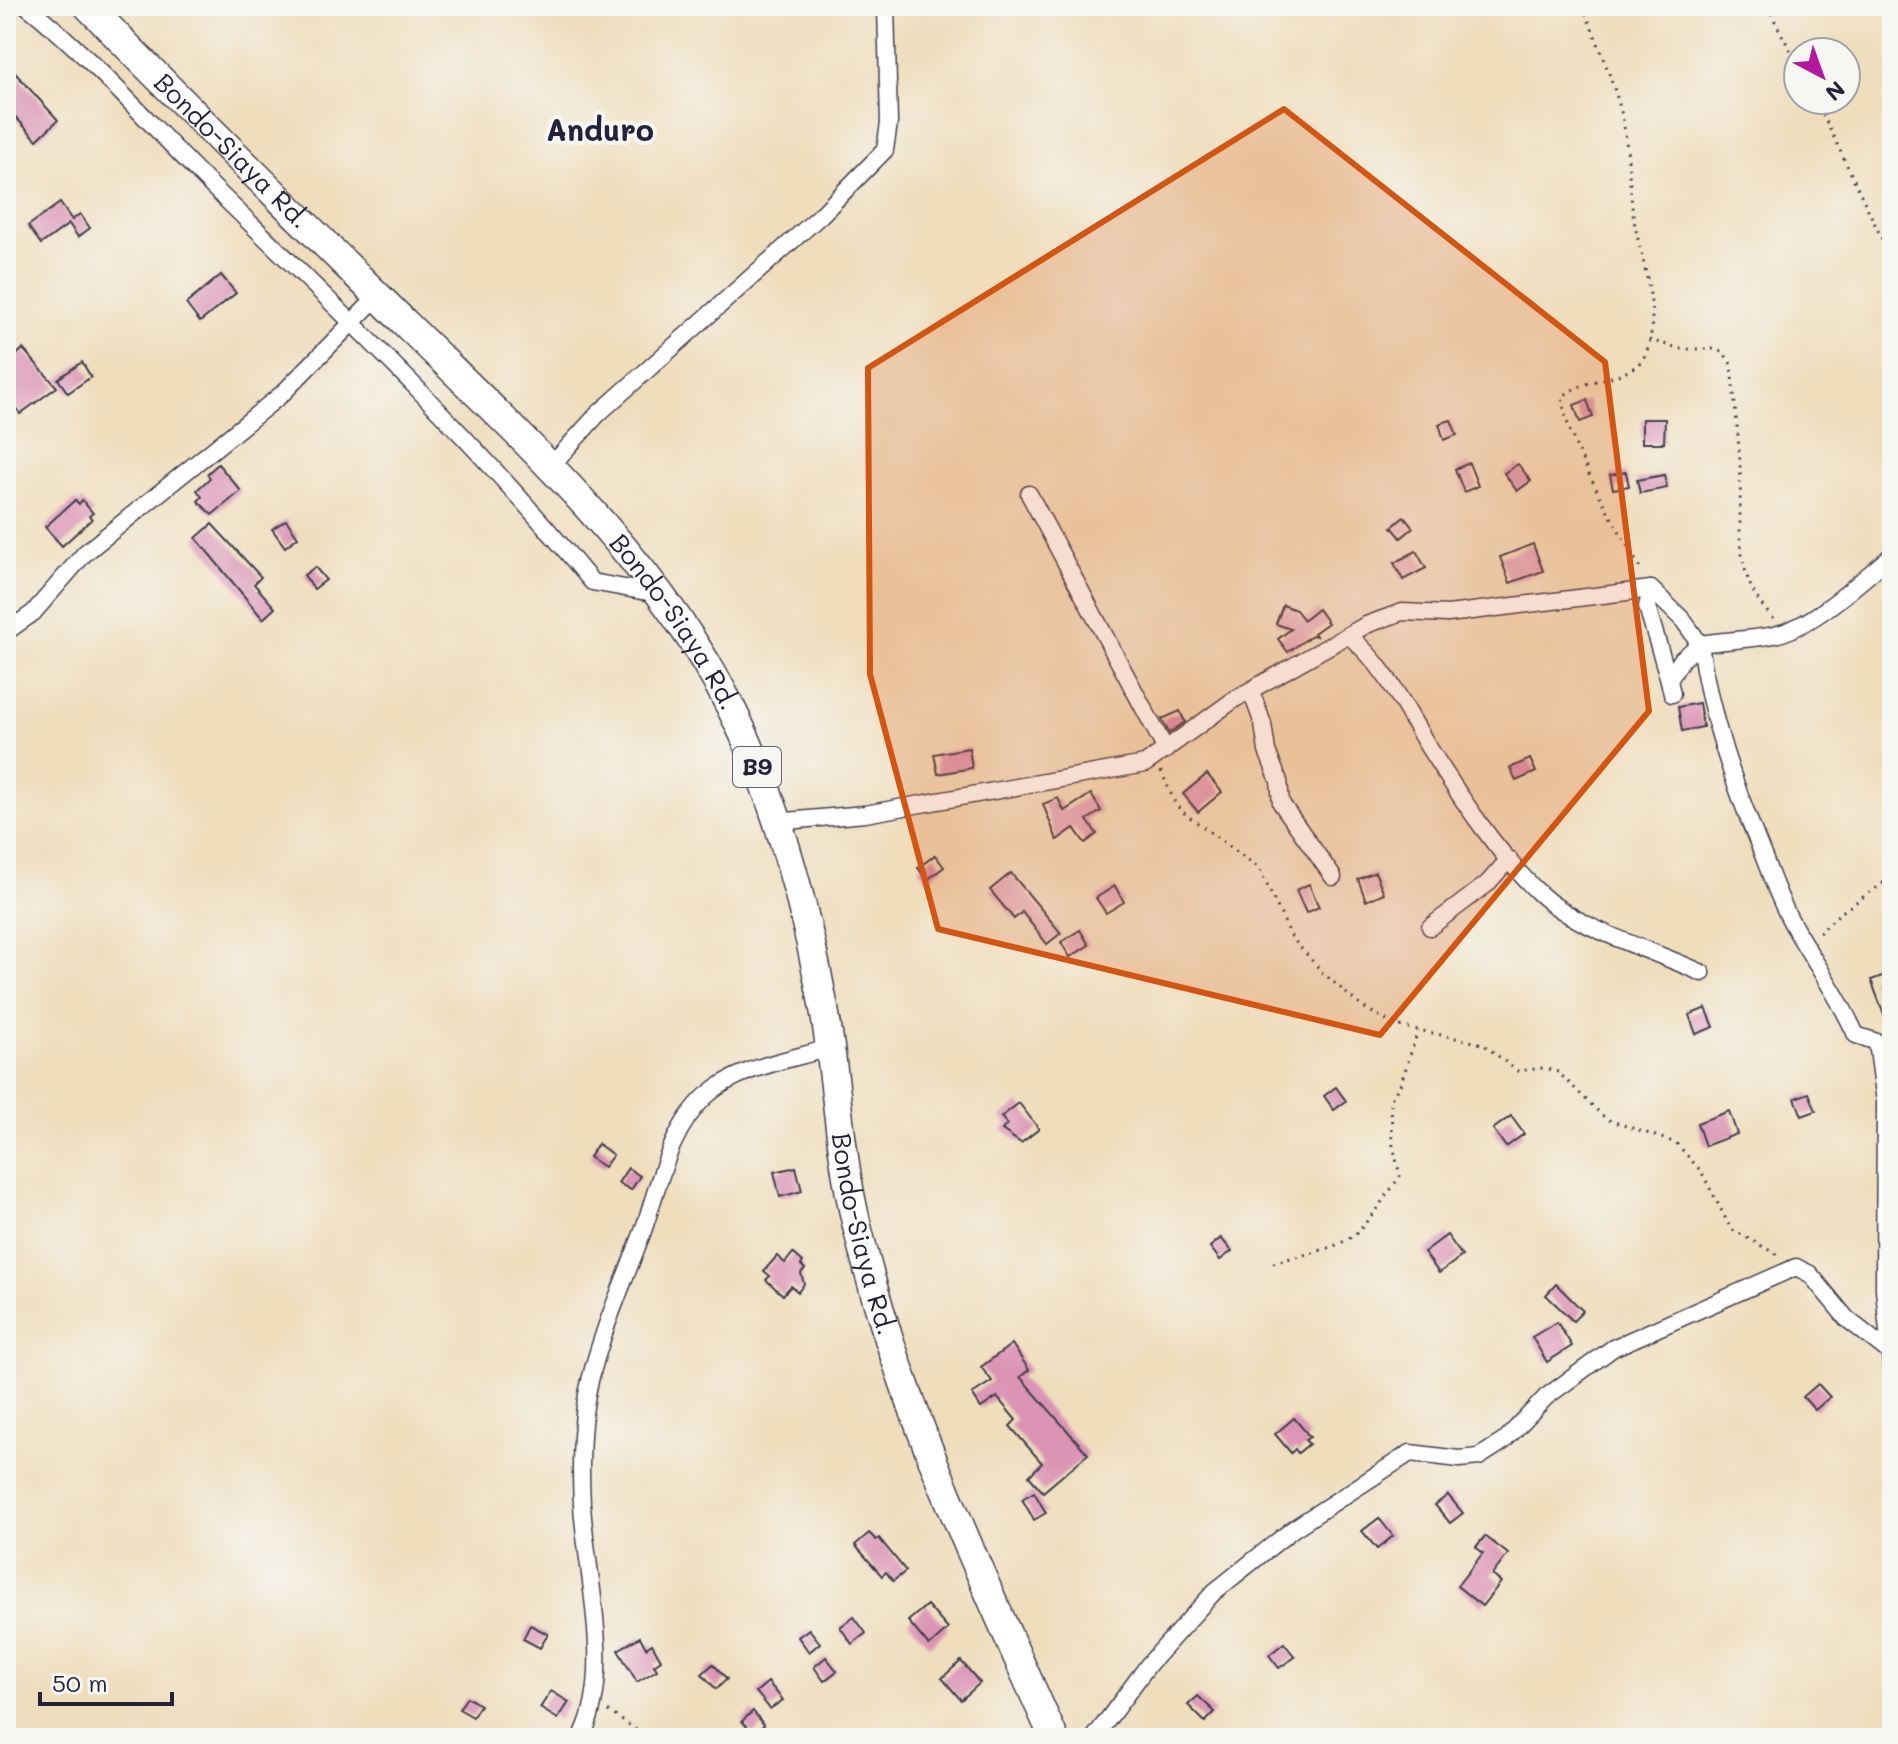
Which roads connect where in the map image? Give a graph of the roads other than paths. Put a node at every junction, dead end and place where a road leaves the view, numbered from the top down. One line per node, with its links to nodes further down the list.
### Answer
1 (27, 6): 5 (street)
2 (88, 6): 4 (highway, Bondo-Siaya Rd. / B9)
3 (886, 6): 6 (street)
4 (379, 295): 5 (street); 6 (highway, Bondo-Siaya Rd. / B9)
5 (350, 325): 10 (street); 11 (street)
6 (549, 468): 10 (highway, Bondo-Siaya Rd. / B9)
7 (1029, 494): 15 (street)
8 (1892, 555): 13 (street)
9 (1651, 589): 12 (street); 13 (street); 13 (street)
10 (658, 594): 16 (highway, Bondo-Siaya Rd. / B9)
11 (6, 632)
12 (1348, 635): 14 (street); 17 (street)
13 (1700, 644): 22 (street)
14 (1251, 691): 15 (street); 18 (street)
15 (1161, 754): 16 (street)
16 (775, 822): 21 (highway, Bondo-Siaya Rd. / B9)
17 (1509, 859): 19 (street); 20 (street)
18 (1333, 877)
19 (1430, 927)
20 (1702, 973)
21 (829, 1048): 24 (street); 25 (highway, Bondo-Siaya Rd. / B9)
22 (1888, 1351): 23 (street); 26 (street)
23 (1892, 1375)
24 (581, 1738)
25 (1054, 1738)
26 (1094, 1738)

